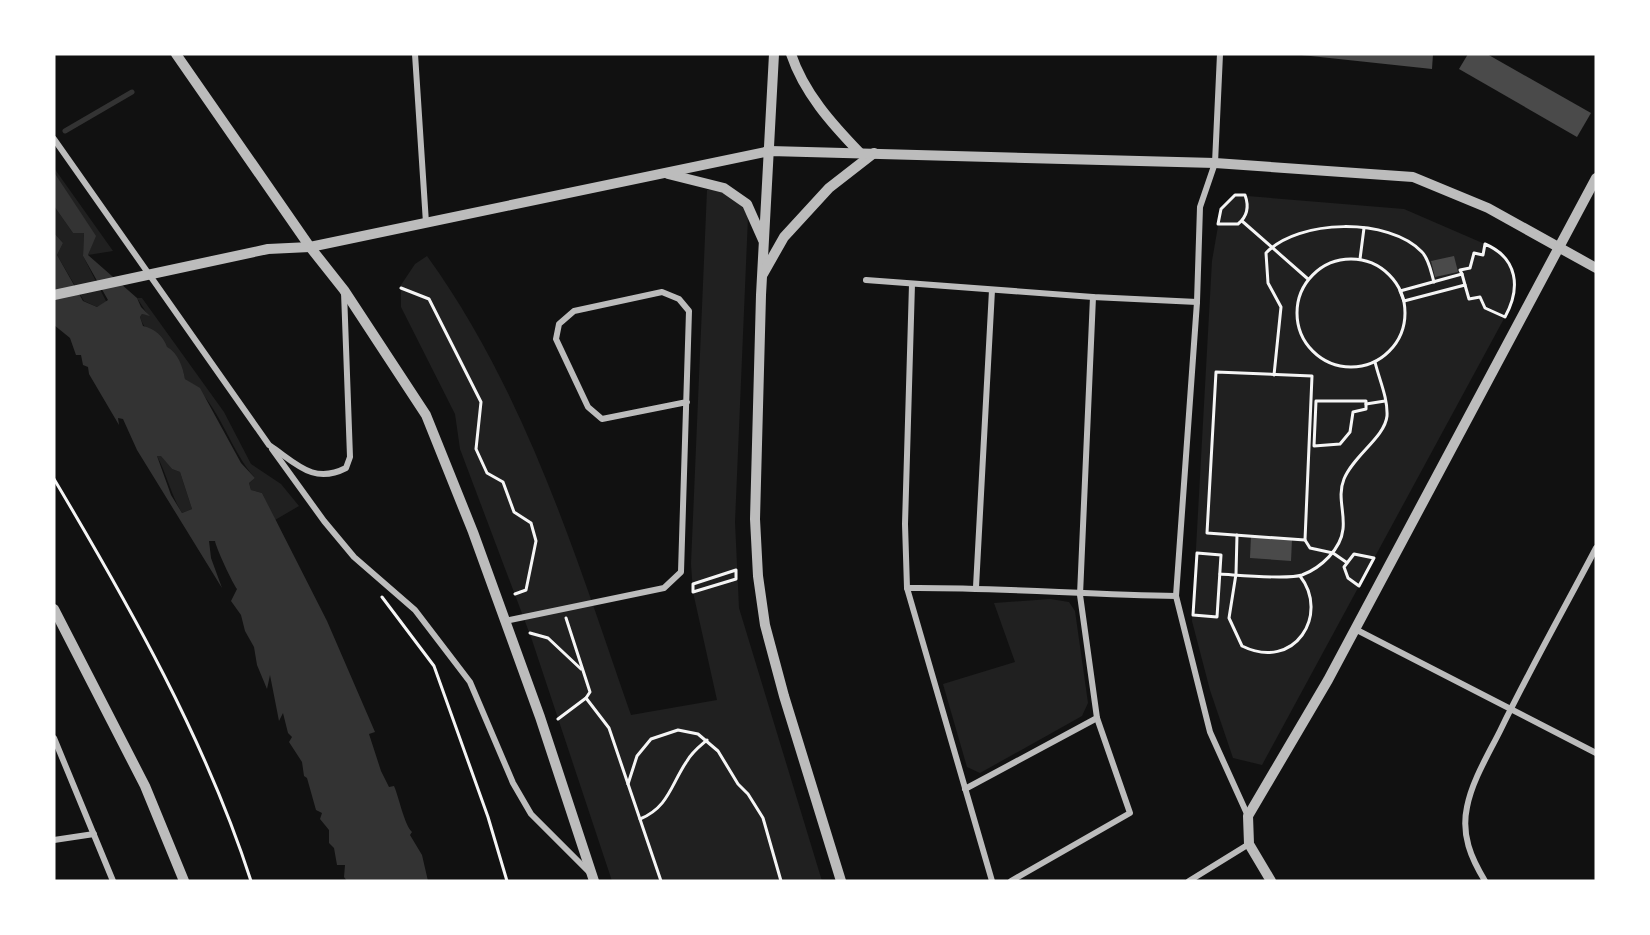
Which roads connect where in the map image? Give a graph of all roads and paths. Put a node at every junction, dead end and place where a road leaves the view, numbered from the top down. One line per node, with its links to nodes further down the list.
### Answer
1 (415, 54): 14 (street)
2 (774, 54): 7 (street)
3 (791, 54): 8 (street)
4 (1220, 54): 10 (street)
5 (176, 55): 17 (street)
6 (54, 139): 41 (street)
7 (770, 151): 8 (street); 11 (street); 16 (street)
8 (860, 153): 9 (street)
9 (874, 153): 10 (street); 22 (street)
10 (1215, 163): 18 (street); 35 (street)
11 (664, 173): 14 (street); 16 (street)
12 (1596, 178): 18 (street)
13 (1242, 221): 13 (path); 23 (path)
14 (426, 223): 17 (street)
15 (1364, 228): 19 (path); 25 (path); 37 (path)
16 (764, 242): 22 (street)
17 (310, 247): 29 (street); 32 (street)
18 (1559, 249): 20 (street); 61 (street)
19 (1360, 260): 23 (path); 31 (path)
20 (1596, 268)
21 (1462, 274): 25 (path); 27 (path); 27 (path)
22 (762, 277): 86 (street)
23 (1308, 279): 36 (path)
24 (866, 280): 26 (street)
25 (1434, 282): 31 (path)
26 (912, 284): 30 (street); 53 (street)
27 (1465, 285): 34 (path)
28 (401, 288): 55 (path)
29 (344, 290): 41 (street); 60 (street)
30 (992, 290): 33 (street); 52 (street)
31 (1400, 291): 34 (path)
32 (54, 295)
33 (1093, 297): 35 (street); 56 (street)
34 (1404, 301): 36 (path)
35 (1197, 302): 57 (street)
36 (1375, 362): 38 (path)
37 (1274, 375)
38 (1385, 401): 40 (path); 46 (path)
39 (687, 402): 39 (street); 59 (street)
40 (1366, 404): 40 (path)
41 (269, 445): 79 (street)
42 (54, 479): 82 (path)
43 (1237, 535): 44 (path); 44 (path); 50 (path)
44 (1305, 540): 46 (path)
45 (1596, 548): 65 (street)
46 (1333, 552): 47 (path); 51 (path)
47 (1346, 562): 47 (path)
48 (736, 570): 48 (path)
49 (1220, 574): 49 (path); 50 (path)
50 (1236, 574): 51 (path); 51 (path)
51 (1300, 576)
52 (976, 587): 53 (street); 56 (street)
53 (907, 588): 73 (street)
54 (379, 593): 83 (path)
55 (515, 594)
56 (1080, 594): 57 (street); 66 (street)
57 (1176, 596): 74 (street)
58 (54, 609): 81 (street)
59 (562, 609): 60 (street); 63 (path)
60 (505, 621): 79 (street)
61 (1355, 628): 65 (street); 74 (street)
62 (530, 633): 63 (path)
63 (583, 670): 64 (path)
64 (586, 698): 67 (path); 72 (path)
65 (1511, 707): 71 (street); 91 (street)
66 (1096, 718): 73 (street); 88 (street)
67 (558, 719)
68 (54, 738): 70 (street)
69 (707, 740): 72 (path); 75 (path); 85 (path)
70 (56, 748): 76 (street)
71 (1596, 753)
72 (628, 784): 75 (path)
73 (965, 789): 87 (street)
74 (1248, 816): 78 (street)
75 (640, 819): 84 (path)
76 (94, 834): 77 (street); 80 (street)
77 (54, 840)
78 (1249, 844): 89 (street); 90 (street)
79 (593, 878)
80 (113, 881)
81 (184, 881)
82 (251, 881)
83 (507, 881)
84 (661, 881)
85 (781, 881)
86 (841, 881)
87 (992, 881)
88 (1011, 881)
89 (1189, 881)
90 (1271, 881)
91 (1485, 881)

